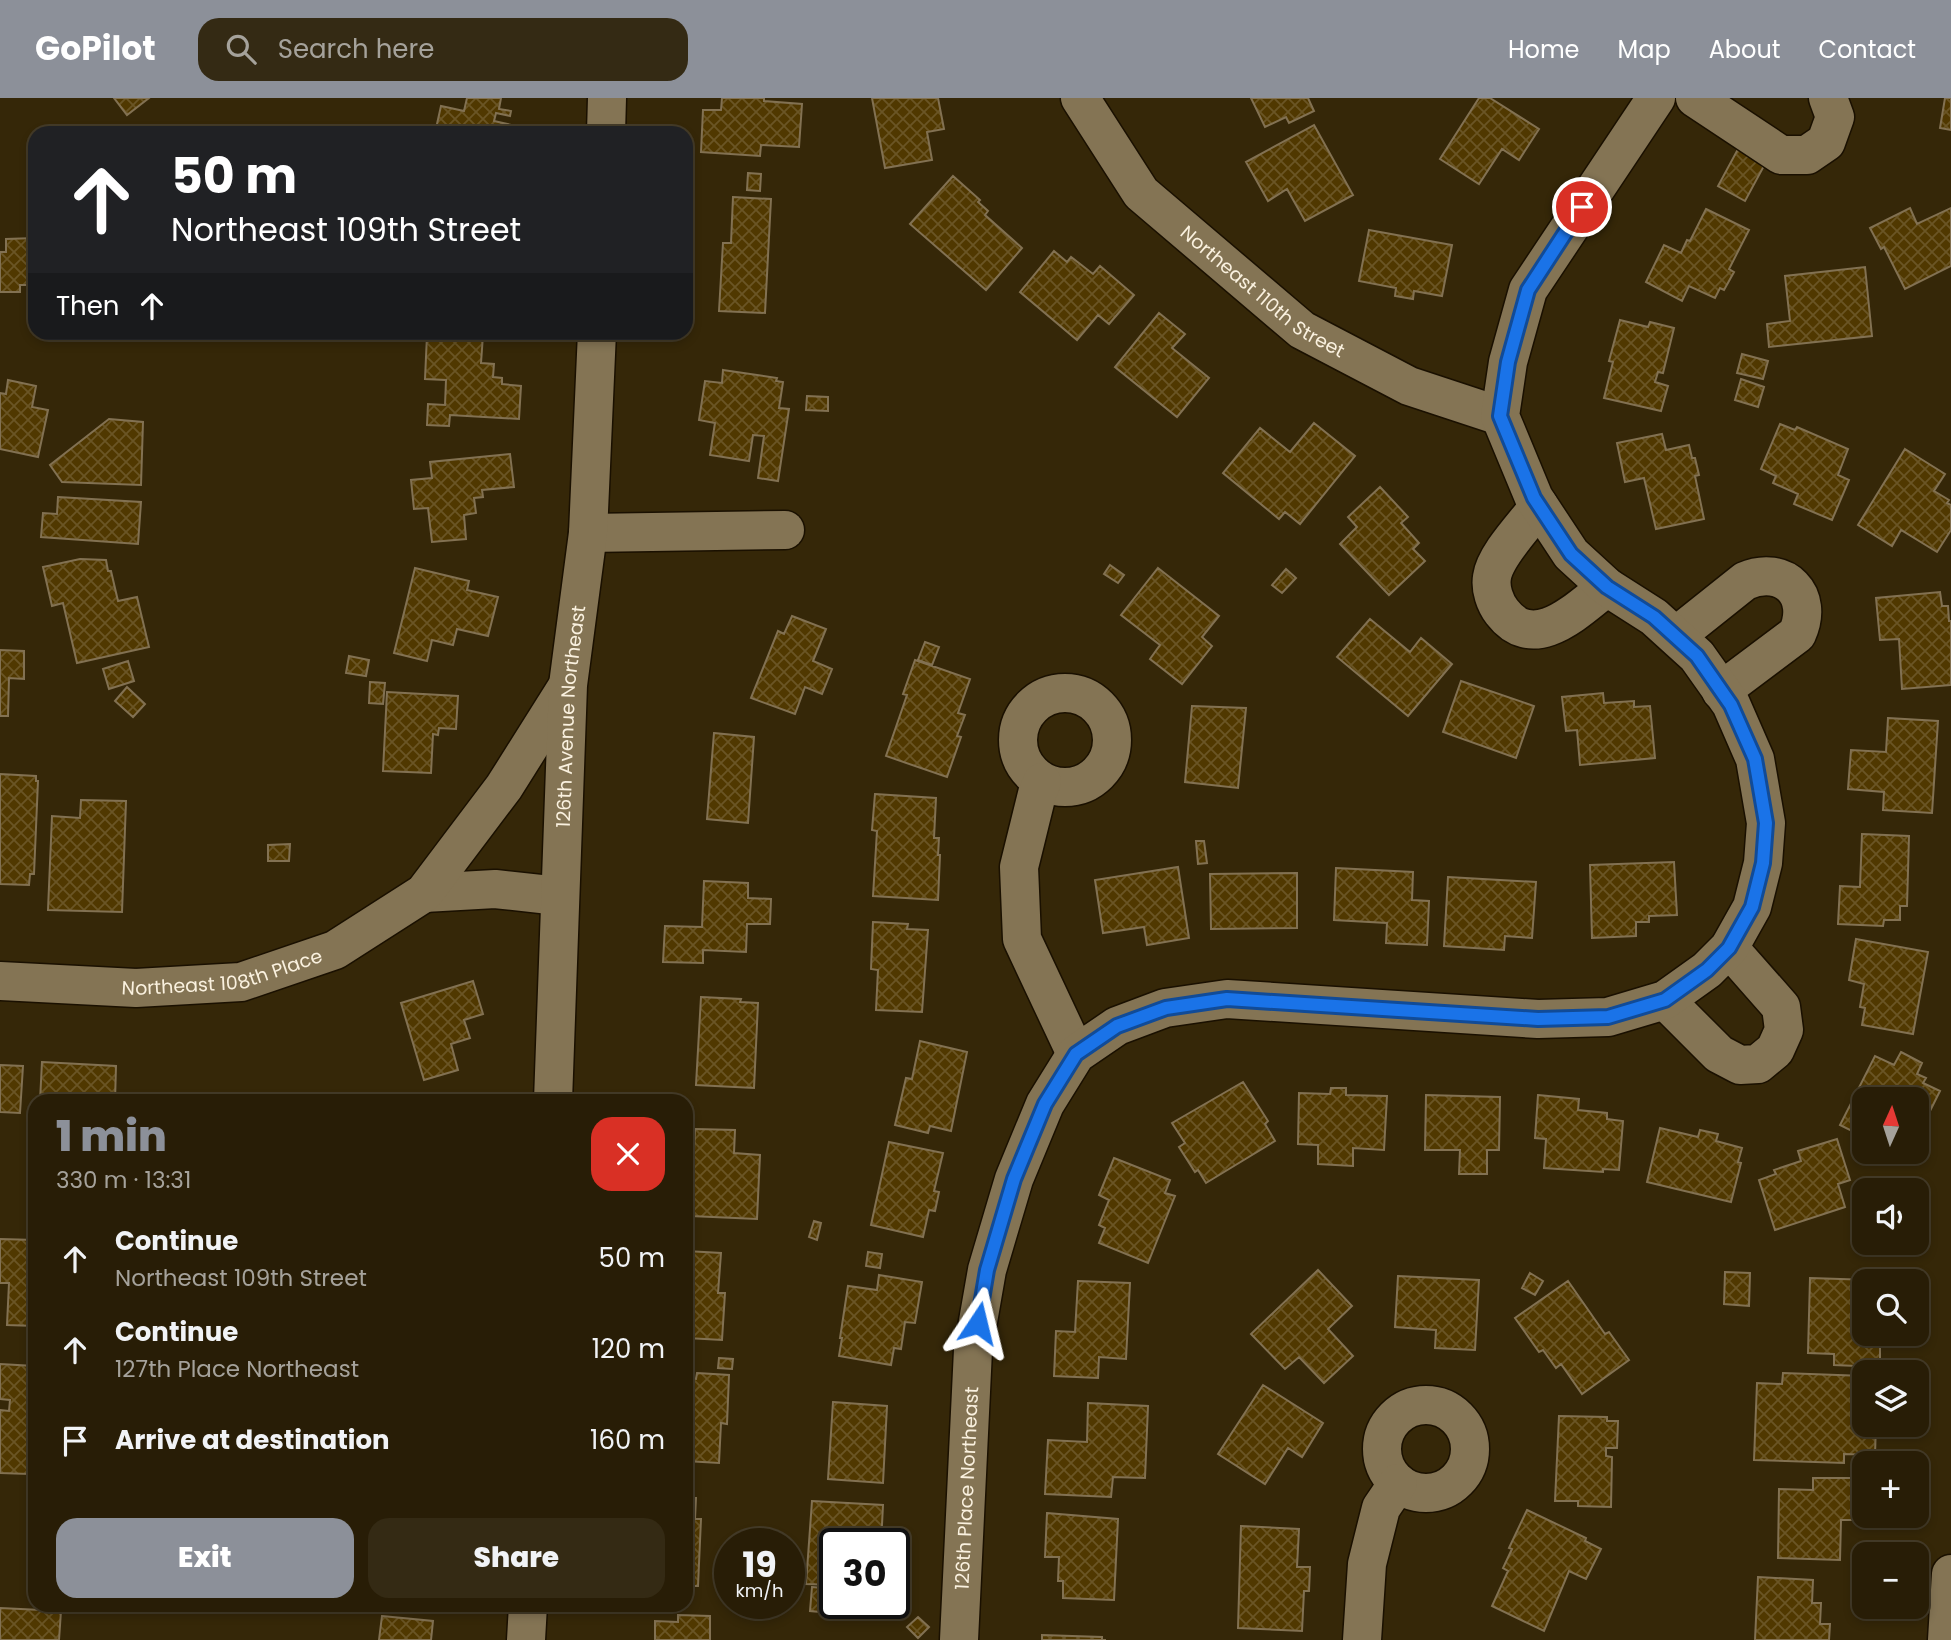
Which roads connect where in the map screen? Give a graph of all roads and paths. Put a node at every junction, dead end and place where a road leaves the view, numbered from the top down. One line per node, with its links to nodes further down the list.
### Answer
1 (607, 98): 6 (street)
2 (1080, 98): 8 (street, Northeast 110th Street)
3 (1656, 98): 8 (street)
4 (1695, 98): 5 (street)
5 (1828, 98)
6 (606, 126)
7 (597, 340): 11 (street, 126th Avenue Northeast)
8 (1500, 416): 9 (street)
9 (1539, 506): 12 (street); 12 (street)
10 (785, 530): 11 (street)
11 (588, 533): 14 (street, 126th Avenue Northeast)
12 (1607, 587): 13 (street)
13 (1675, 636): 15 (street); 15 (street)
14 (568, 685): 17 (street, Northeast 108th Place); 18 (street, 126th Avenue Northeast)
15 (1721, 691): 19 (street)
16 (1042, 782): 22 (street)
17 (424, 894): 18 (street, Northeast 108th Place); 20 (street, Northeast 108th Place)
18 (559, 896): 23 (street, 126th Avenue Northeast)
19 (1718, 959): 21 (street); 21 (street)
20 (0, 981)
21 (1665, 1000): 22 (street)
22 (1076, 1054): 28 (street, 126th Place Northeast)
23 (553, 1094)
24 (1398, 1483): 29 (street)
25 (1951, 1574): 30 (street)
26 (528, 1612): 27 (street)
27 (526, 1640)
28 (958, 1640)
29 (1362, 1640)
30 (1947, 1640)

